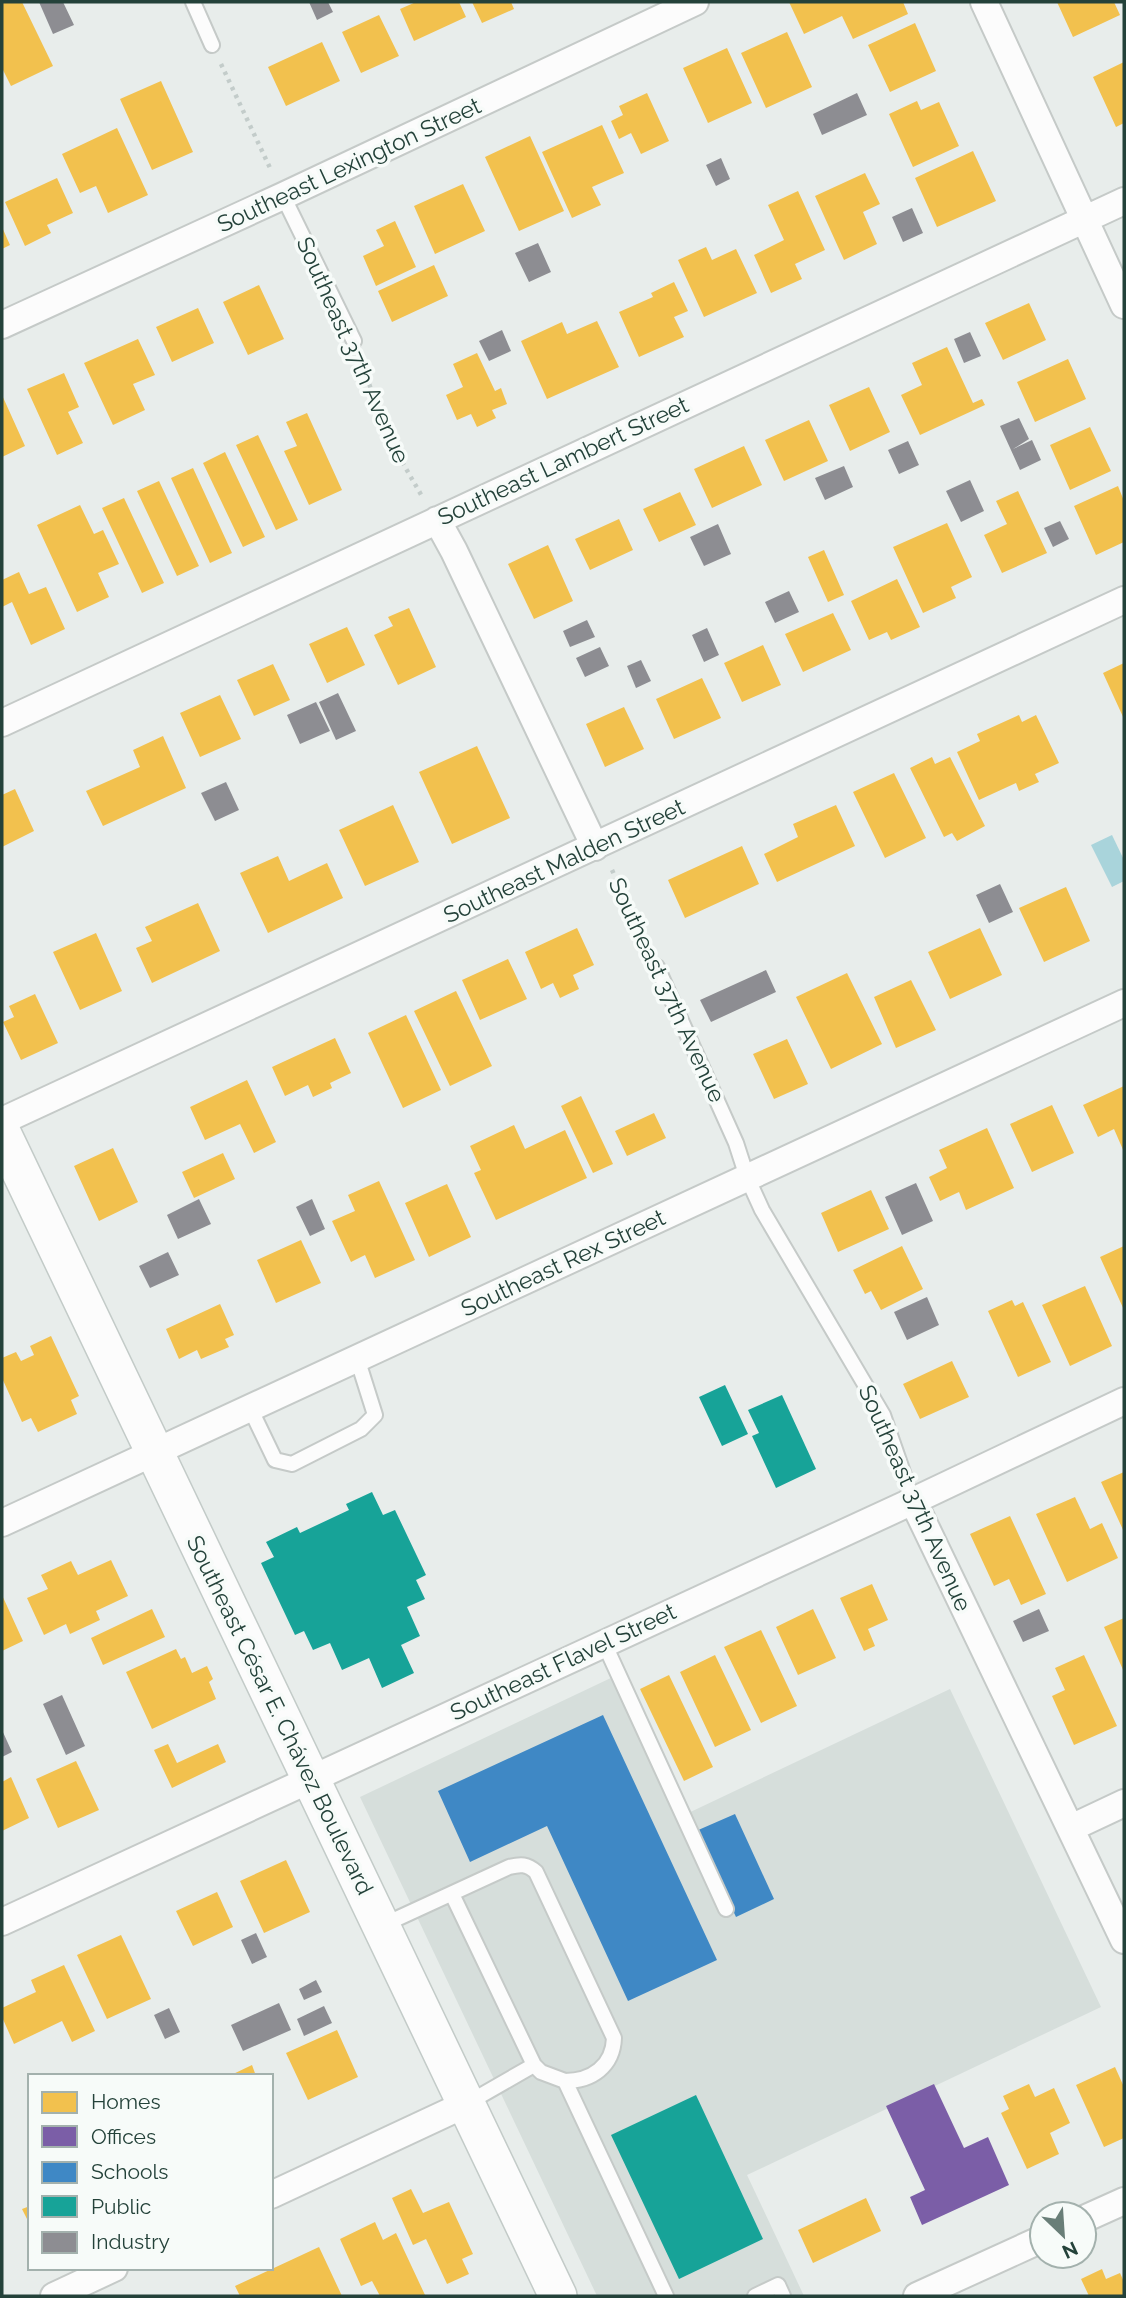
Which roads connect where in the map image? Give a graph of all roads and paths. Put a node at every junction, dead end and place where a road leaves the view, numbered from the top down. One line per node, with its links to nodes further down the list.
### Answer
1 (192, 2): 4 (lane)
2 (695, 2): 5 (street, Southeast Lexington Street)
3 (984, 2): 7 (street)
4 (212, 45): 5 (path)
5 (283, 196): 9 (street, Southeast Lexington Street); 10 (lane, Southeast 37th Avenue)
6 (1124, 201): 7 (street, Southeast Lambert Street)
7 (1084, 218): 8 (street); 11 (street, Southeast Lambert Street)
8 (1124, 305)
9 (2, 326)
10 (354, 341): 11 (path, Southeast 37th Avenue)
11 (437, 520): 13 (street, Southeast Lambert Street); 14 (street)
12 (1124, 600): 14 (street, Southeast Malden Street)
13 (2, 723)
14 (594, 847): 15 (path, Southeast 37th Avenue); 17 (street, Southeast Malden Street)
15 (657, 967): 19 (lane, Southeast 37th Avenue)
16 (1124, 1003): 19 (street, Southeast Rex Street)
17 (2, 1121)
18 (2, 1133): 23 (street, Southeast César E. Chávez Boulevard)
19 (747, 1177): 20 (street, Southeast Rex Street); 24 (lane, Southeast 37th Avenue)
20 (357, 1358): 22 (street, Southeast Rex Street); 22 (lane)
21 (1124, 1401): 24 (street, Southeast Flavel Street)
22 (250, 1408): 23 (street, Southeast Rex Street)
23 (154, 1452): 25 (street, Southeast Rex Street); 27 (street, Southeast César E. Chávez Boulevard)
24 (913, 1501): 26 (street, Southeast Flavel Street); 29 (street, Southeast 37th Avenue)
25 (2, 1523)
26 (604, 1643): 27 (street, Southeast Flavel Street); 31 (lane)
27 (311, 1778): 32 (street, Southeast Flavel Street); 33 (street, Southeast César E. Chávez Boulevard)
28 (1124, 1802): 29 (street)
29 (1071, 1828): 34 (street, Southeast 37th Avenue)
30 (452, 1894): 33 (lane); 35 (lane); 36 (lane)
31 (726, 1909)
32 (2, 1922)
33 (381, 1926): 37 (street, Southeast César E. Chávez Boulevard)
34 (1124, 1940)
35 (534, 2065): 36 (lane); 37 (lane)
36 (565, 2081): 45 (lane)
37 (466, 2104): 38 (street); 44 (street, Southeast César E. Chávez Boulevard)
38 (273, 2194)
39 (1124, 2201): 40 (street)
40 (1098, 2213)
41 (1028, 2245): 48 (street)
42 (110, 2270): 43 (street)
43 (54, 2296)
44 (558, 2296)
45 (666, 2296)
46 (755, 2296): 47 (lane)
47 (783, 2296)
48 (917, 2296)

